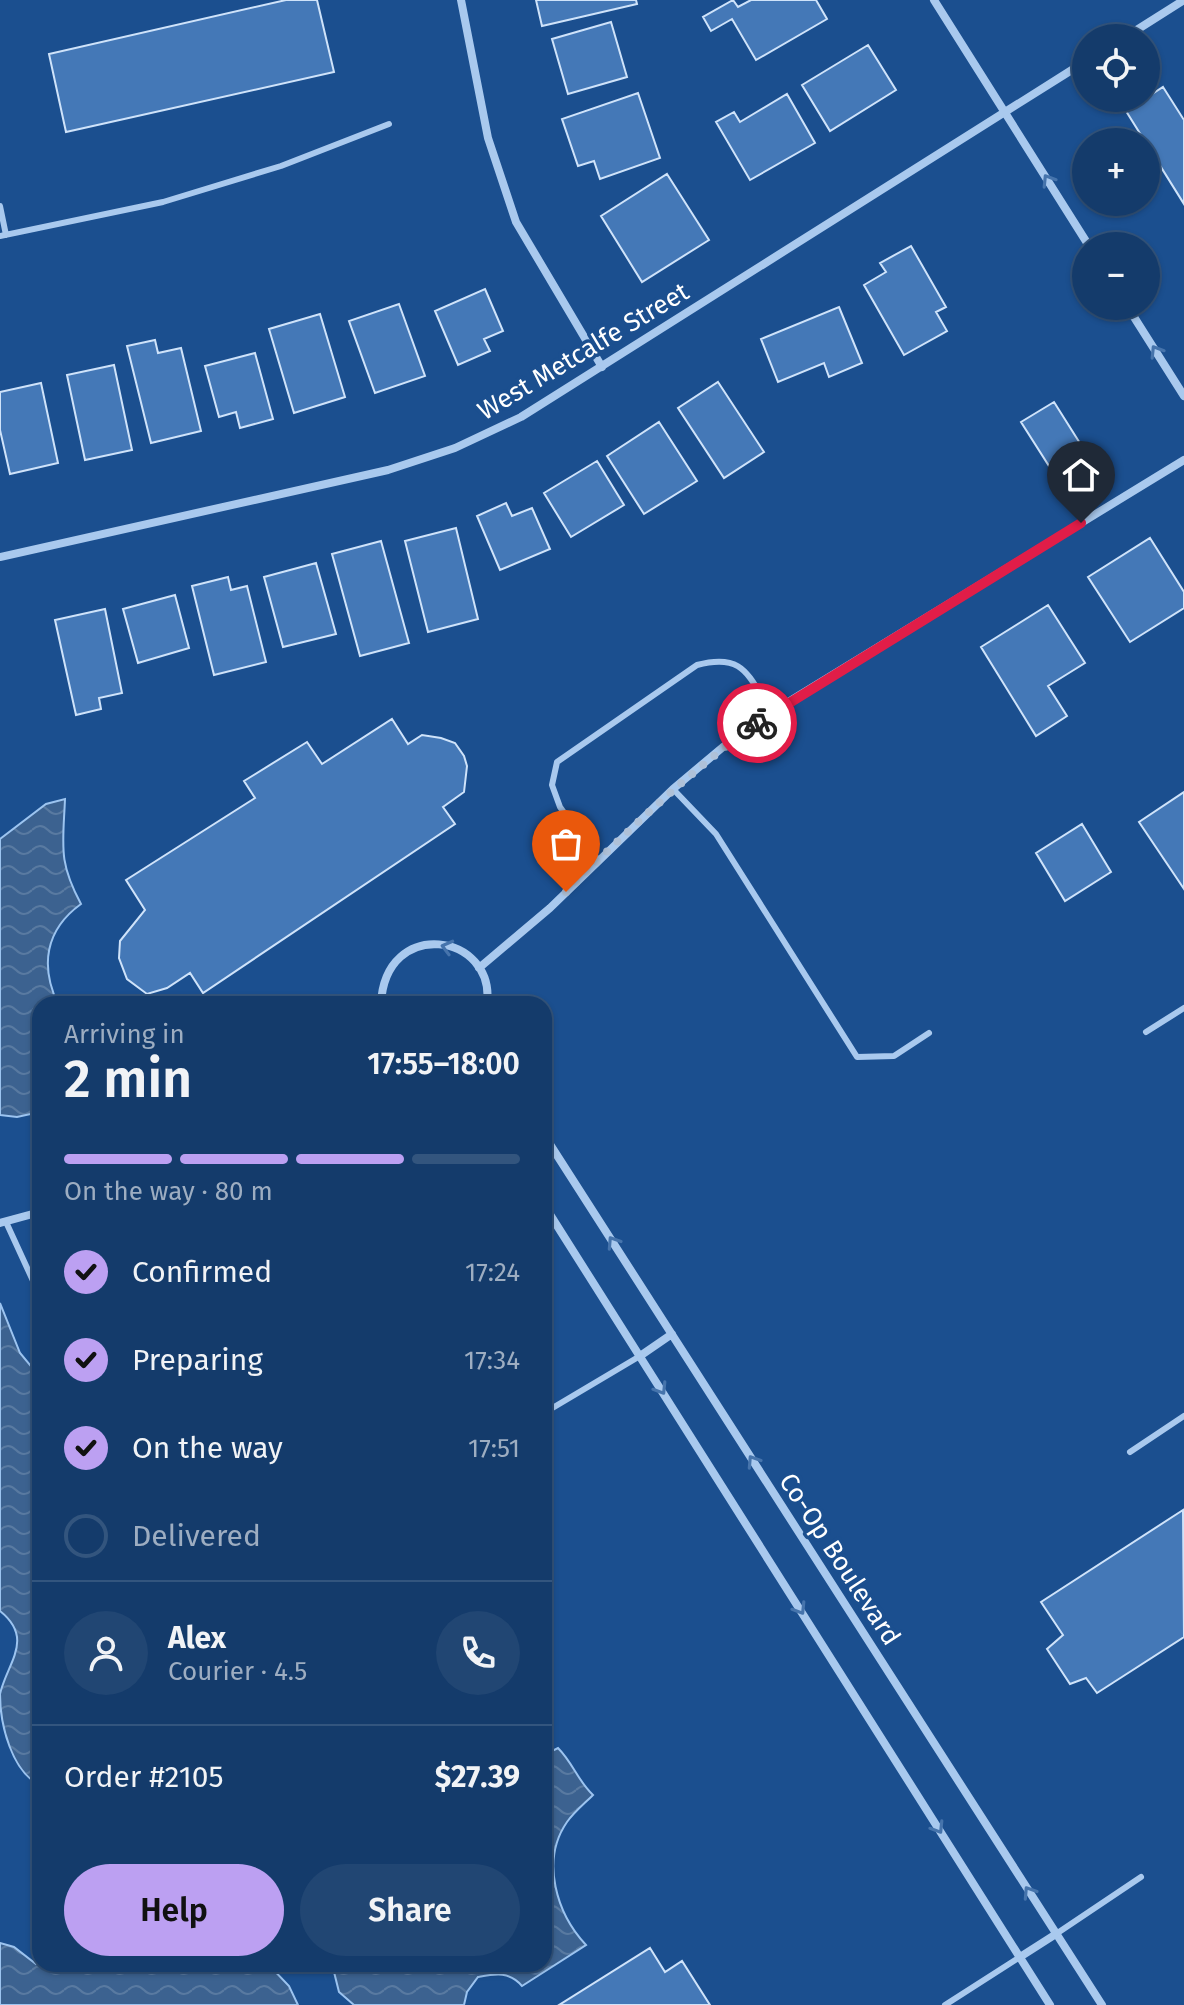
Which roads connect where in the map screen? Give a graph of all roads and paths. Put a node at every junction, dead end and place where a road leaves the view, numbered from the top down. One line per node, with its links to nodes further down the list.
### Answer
1 (461, 0): 12 (street)
2 (934, 0): 6 (street)
3 (1184, 0): 4 (street)
4 (1146, 24)
5 (1072, 70): 6 (street, West Metcalfe Street)
6 (1005, 112): 9 (street, one-way to 6); 12 (street, West Metcalfe Street)
7 (389, 124): 10 (lane)
8 (0, 206): 10 (lane)
9 (1080, 232)
10 (3, 235)
11 (1136, 320): 13 (street, one-way to 11)
12 (602, 367): 15 (street, West Metcalfe Street)
13 (1184, 396)
14 (1184, 460): 16 (street)
15 (0, 557)
16 (772, 712): 17 (street); 18 (lane)
17 (673, 789): 18 (street); 24 (lane)
18 (598, 860): 19 (street)
19 (479, 968): 20 (street, one-way to 20); 21 (street)
20 (381, 996)
21 (487, 996)
22 (1184, 1008): 23 (lane)
23 (1146, 1032)
24 (929, 1033)
25 (552, 1147): 30 (street, Co-Op Boulevard, one-way to 25)
26 (32, 1214): 28 (street)
27 (552, 1218): 31 (street)
28 (3, 1222): 29 (lane)
29 (32, 1280)
30 (672, 1334): 31 (street); 36 (street, Co-Op Boulevard, one-way to 30)
31 (640, 1356): 32 (lane); 37 (street, one-way to 37)
32 (552, 1408)
33 (1184, 1416): 34 (lane)
34 (1130, 1452)
35 (1141, 1877): 36 (lane)
36 (1056, 1934): 37 (street); 40 (street, Co-Op Boulevard)
37 (1020, 1957): 38 (lane); 39 (street)
38 (945, 2005)
39 (1050, 2005)
40 (1102, 2005)

